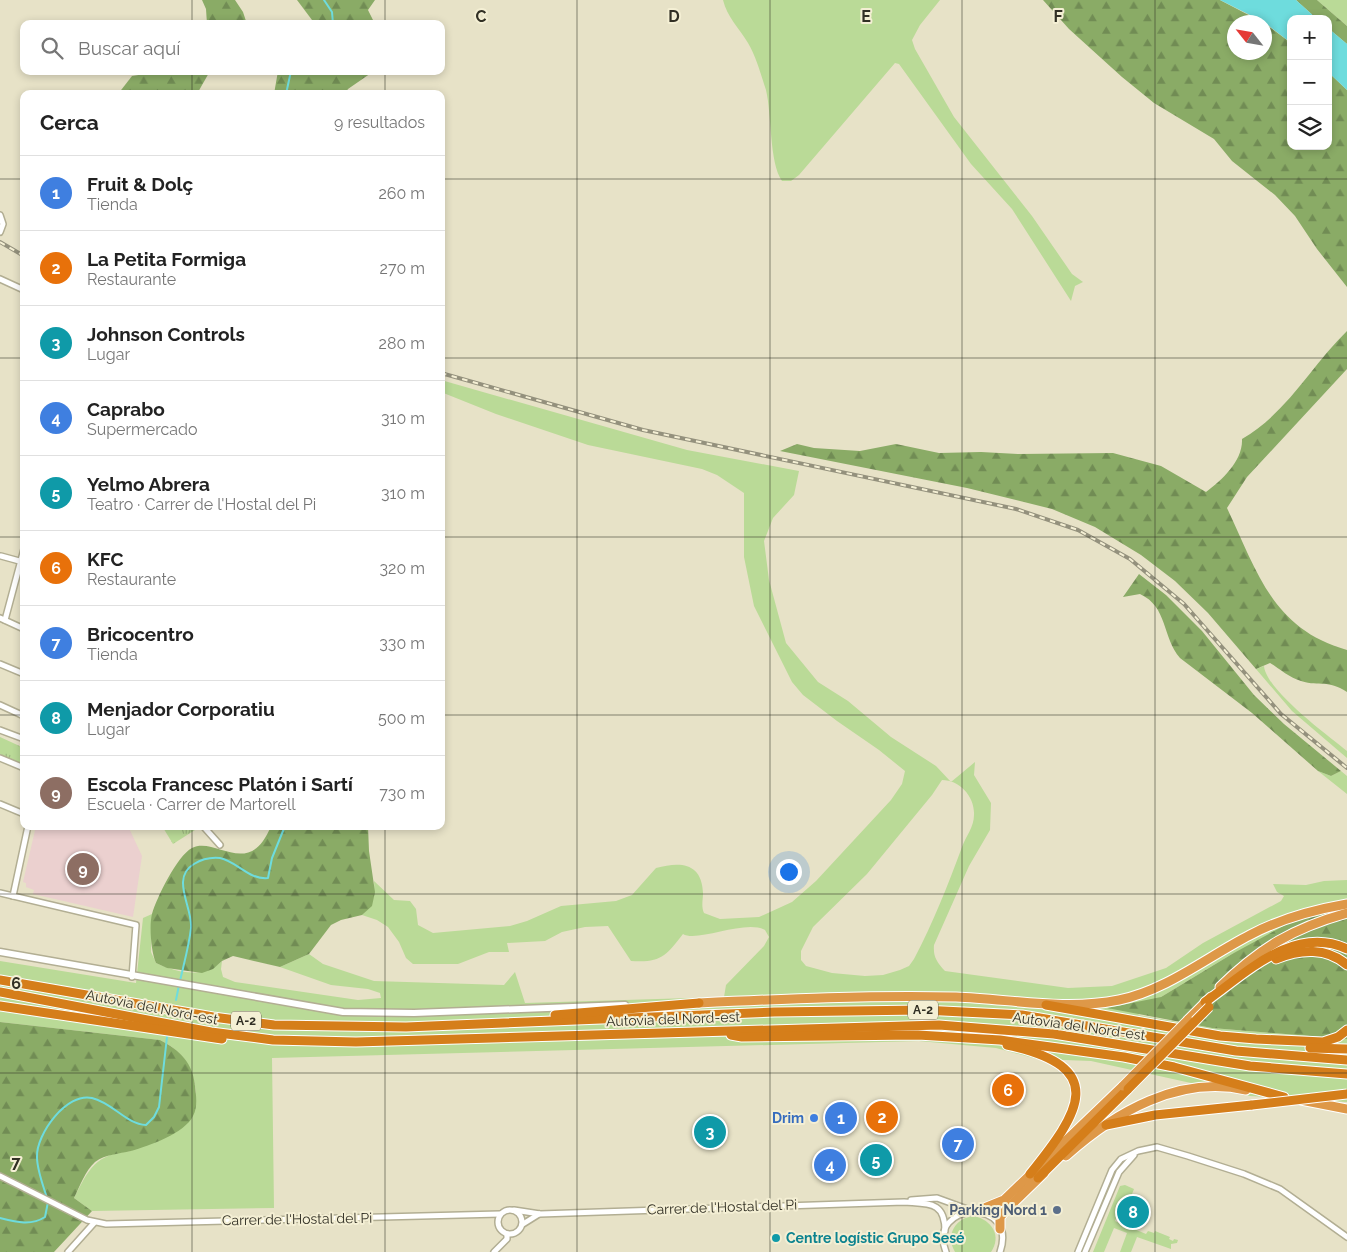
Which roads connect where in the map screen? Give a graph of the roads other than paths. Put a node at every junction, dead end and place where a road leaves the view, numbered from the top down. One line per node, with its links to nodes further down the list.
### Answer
1 (0, 215): 2 (street)
2 (0, 232)
3 (1, 279): 4 (street)
4 (20, 288)
5 (1, 556): 6 (street)
6 (20, 561)
7 (20, 568): 8 (street)
8 (3, 619): 9 (street)
9 (20, 628)
10 (0, 664): 11 (street)
11 (20, 672)
12 (0, 706): 13 (street)
13 (20, 714)
14 (0, 730): 15 (street)
15 (20, 737)
16 (0, 758): 17 (street)
17 (20, 766)
18 (0, 804): 19 (street)
19 (20, 812)
20 (27, 830): 24 (street)
21 (207, 830): 22 (street)
22 (220, 845)
23 (0, 893): 24 (street)
24 (13, 896): 30 (street)
25 (1347, 904): 34 (highway)
26 (1347, 913): 35 (highway)
27 (1347, 949): 35 (highway)
28 (0, 953): 30 (street)
29 (1347, 965): 35 (highway)
30 (132, 977): 33 (street)
31 (0, 980): 37 (highway, Autovia del Nord-est / A-2)
32 (0, 992): 40 (highway, Autovia del Nord-est / A-2)
33 (699, 1003): 34 (highway); 37 (highway)
34 (1046, 1005): 42 (highway)
35 (1207, 1005): 52 (highway, bridge)
36 (0, 1006): 40 (highway)
37 (495, 1022): 44 (highway, Autovia del Nord-est / A-2)
38 (1347, 1030): 42 (highway)
39 (719, 1033): 40 (highway, Autovia del Nord-est / A-2); 41 (highway); 45 (highway, Autovia del Nord-est / A-2)
40 (258, 1039)
41 (974, 1039): 47 (highway); 52 (highway)
42 (1256, 1039): 43 (highway)
43 (1347, 1049)
44 (1347, 1060)
45 (1347, 1074)
46 (1347, 1094): 49 (highway, bridge)
47 (1284, 1097): 48 (highway); 49 (highway)
48 (1347, 1109)
49 (1106, 1125): 52 (highway)
50 (1138, 1151): 63 (street); 68 (street); 69 (street)
51 (0, 1176): 58 (street)
52 (1034, 1176): 55 (highway); 60 (highway)
53 (904, 1202): 55 (street, Carrer de l'Hostal del Pi); 57 (street, Carrer de l'Hostal del Pi); 61 (street, Carrer de l'Hostal del Pi)
54 (514, 1210): 56 (street); 57 (street, Carrer de l'Hostal del Pi); 59 (street)
55 (975, 1211): 60 (street, Carrer de l'Hostal del Pi); 61 (street)
56 (500, 1214): 58 (street, Carrer de l'Hostal del Pi); 62 (street)
57 (540, 1214): 59 (street, Carrer de l'Hostal del Pi)
58 (94, 1223): 64 (street)
59 (522, 1224): 62 (street)
60 (1000, 1229): 67 (street)
61 (945, 1232): 66 (street)
62 (507, 1234): 65 (street)
63 (1347, 1237)
64 (68, 1252)
65 (494, 1252)
66 (946, 1252)
67 (1000, 1252)
68 (1080, 1252)
69 (1085, 1252)

